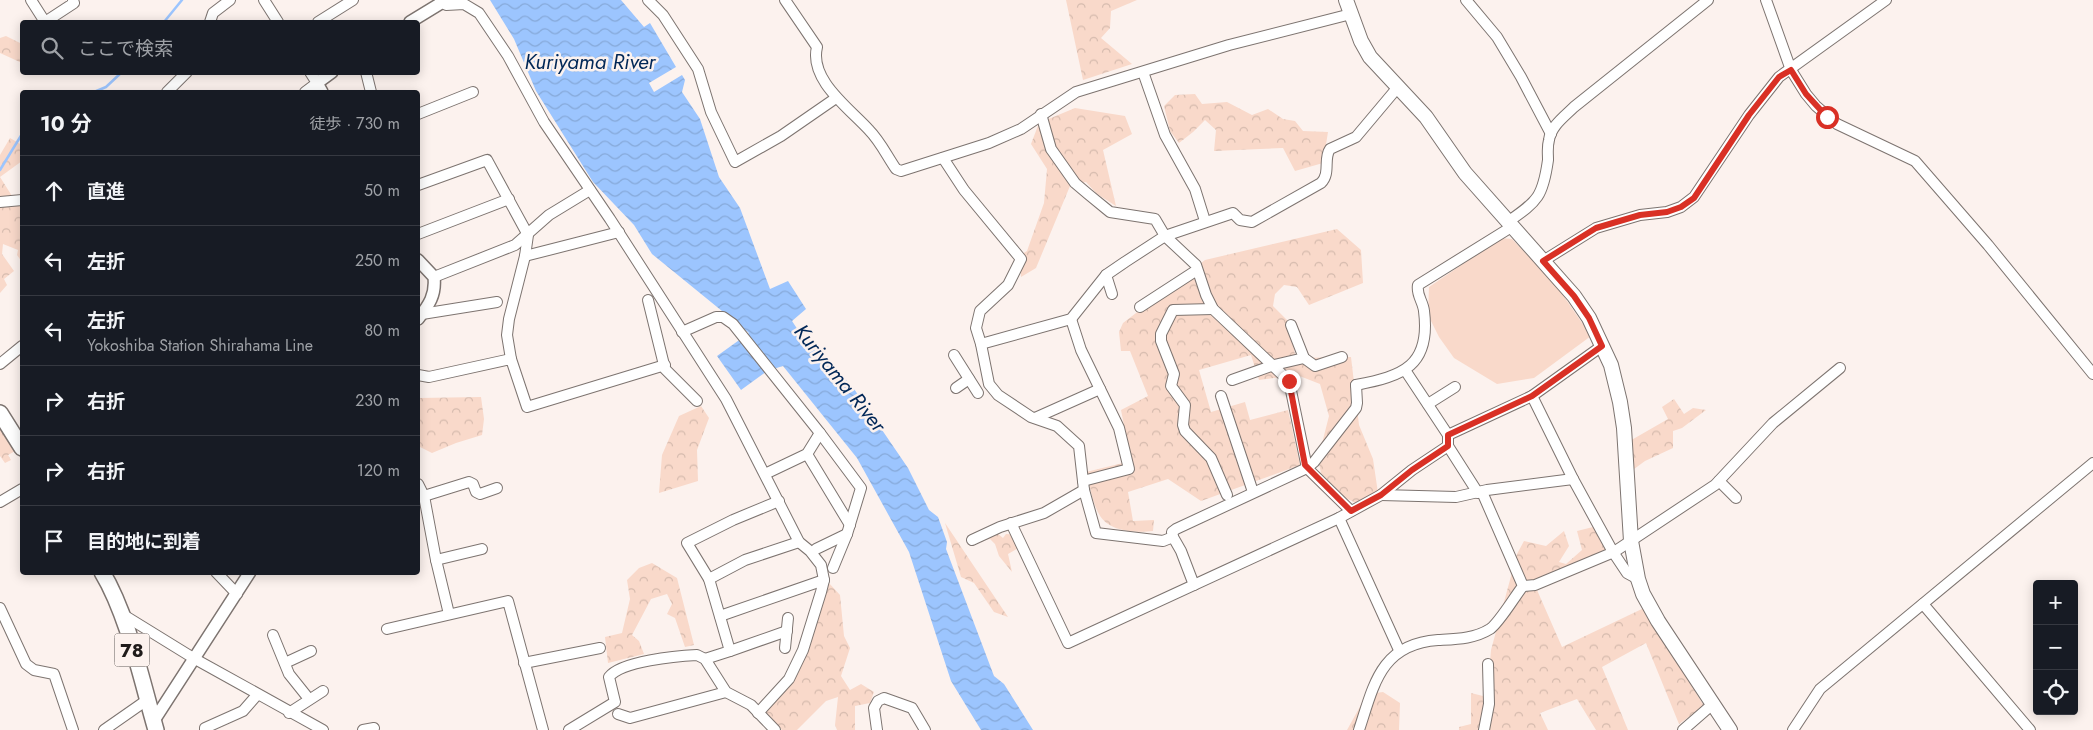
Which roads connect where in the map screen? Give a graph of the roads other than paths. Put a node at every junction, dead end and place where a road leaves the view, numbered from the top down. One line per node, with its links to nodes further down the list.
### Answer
1 (31, 0): 15 (street)
2 (73, 0): 16 (street)
3 (230, 0): 17 (street)
4 (353, 0): 19 (street)
5 (648, 0): 32 (street)
6 (785, 0): 32 (street)
7 (1346, 0): 14 (main road)
8 (1466, 0): 35 (street)
9 (1708, 0): 35 (street)
10 (1766, 0): 21 (street)
11 (1886, 0): 21 (street)
12 (267, 1): 18 (street)
13 (442, 1): 20 (street); 38 (street)
14 (1351, 14): 22 (street); 27 (main road)
15 (44, 20)
16 (48, 20)
17 (211, 20)
18 (277, 20)
19 (321, 20)
20 (413, 20)
21 (1791, 70): 49 (street); 75 (street)
22 (1143, 72): 34 (street); 42 (street)
23 (183, 75): 29 (street)
24 (312, 75): 28 (street)
25 (330, 75): 28 (street)
26 (367, 75): 30 (street)
27 (1398, 87): 42 (street); 43 (main road)
28 (319, 88)
29 (169, 90)
30 (370, 90)
31 (473, 92): 33 (street)
32 (836, 98): 36 (street)
33 (420, 113)
34 (1041, 114): 36 (street); 47 (street)
35 (1551, 134): 43 (street)
36 (943, 158): 63 (street)
37 (420, 184): 39 (street)
38 (590, 190): 44 (street); 46 (street)
39 (509, 199): 45 (street); 46 (street)
40 (20, 200): 41 (street)
41 (0, 202)
42 (1205, 221): 47 (street)
43 (1511, 224): 49 (main road); 74 (street)
44 (619, 232): 48 (street); 62 (street)
45 (420, 233)
46 (528, 234): 48 (street); 53 (street)
47 (1165, 236): 51 (street); 52 (street)
48 (525, 256): 68 (street)
49 (1543, 261): 64 (main road)
50 (420, 262): 53 (street)
51 (1198, 270): 57 (street); 58 (street)
52 (1106, 275): 54 (street); 60 (street)
53 (434, 277): 59 (street)
54 (1112, 294)
55 (648, 300): 71 (street)
56 (497, 302): 59 (street)
57 (1140, 307)
58 (1214, 309): 72 (street); 104 (street)
59 (420, 316)
60 (1071, 319): 63 (street); 81 (street)
61 (1291, 325): 69 (street)
62 (682, 332): 89 (street); 95 (street)
63 (981, 344): 88 (street)
64 (1602, 346): 84 (street); 117 (main road)
65 (20, 348): 70 (street)
66 (954, 355): 77 (street)
67 (1342, 357): 69 (street)
68 (511, 358): 71 (street); 76 (street)
69 (1304, 358): 72 (street)
70 (0, 364)
71 (665, 366): 85 (street)
72 (1274, 366): 78 (street); 94 (street)
73 (1840, 368): 97 (street)
74 (1406, 370): 86 (street); 94 (street)
75 (2093, 374)
76 (420, 375)
77 (969, 379): 80 (street); 82 (street)
78 (1232, 380)
79 (1455, 387): 86 (street)
80 (956, 388)
81 (1100, 389): 88 (street); 98 (street)
82 (978, 393)
83 (1221, 396): 102 (street)
84 (1532, 396): 90 (street); 96 (street)
85 (697, 401)
86 (1428, 404): 90 (street)
87 (0, 413): 91 (main road)
88 (1035, 418): 98 (street)
89 (820, 433): 92 (street); 113 (street)
90 (1448, 440): 103 (street); 105 (street)
91 (20, 445)
92 (807, 454): 95 (street); 113 (street)
93 (2093, 463): 132 (street)
94 (1307, 468): 102 (street); 110 (street)
95 (766, 474): 108 (street)
96 (1573, 479): 103 (street); 120 (street)
97 (1719, 481): 107 (street); 117 (street)
98 (1084, 485): 112 (street); 114 (street)
99 (420, 488): 106 (street)
100 (497, 488): 106 (street)
101 (20, 490): 109 (street)
102 (1253, 492): 114 (street)
103 (1480, 493): 105 (street); 130 (street)
104 (1227, 495)
105 (1381, 495): 110 (street)
106 (424, 496): 121 (street)
107 (1736, 498)
108 (779, 500): 116 (street); 126 (street)
109 (0, 502)
110 (1351, 511): 111 (street)
111 (1339, 518): 129 (street); 143 (street)
112 (1010, 523): 115 (street); 129 (street)
113 (848, 529): 119 (street); 122 (street)
114 (1173, 537): 129 (street)
115 (972, 540)
116 (799, 542): 126 (street); 128 (street)
117 (1631, 542): 120 (street); 127 (main road)
118 (482, 549): 121 (street)
119 (816, 549)
120 (1614, 552): 127 (street); 130 (street)
121 (436, 560): 135 (street)
122 (833, 568)
123 (104, 575): 134 (main road, 78)
124 (219, 575): 131 (street)
125 (248, 575): 131 (street)
126 (709, 578): 136 (street)
127 (1638, 579): 156 (main road)
128 (824, 580): 136 (street); 158 (street)
129 (1194, 585)
130 (1523, 586): 143 (street)
131 (237, 594): 146 (street)
132 (1923, 604): 176 (street); 177 (street)
133 (0, 608): 162 (street)
134 (121, 613): 146 (street); 155 (main road, 78)
135 (449, 614): 138 (street); 149 (street)
136 (720, 616): 145 (street)
137 (788, 618): 139 (street)
138 (387, 629)
139 (786, 631): 142 (street); 145 (street)
140 (274, 635): 148 (street)
141 (600, 648): 149 (street)
142 (785, 648)
143 (1399, 650): 172 (street)
144 (311, 651): 148 (street)
145 (730, 651): 147 (street)
146 (195, 659): 153 (street); 160 (street)
147 (704, 659): 152 (street); 168 (street)
148 (285, 663): 154 (street)
149 (524, 663): 167 (street)
150 (1488, 664): 173 (street)
151 (322, 691): 154 (street)
152 (726, 692): 158 (street); 159 (street)
153 (257, 695): 157 (street); 164 (street)
154 (309, 699): 157 (street)
155 (146, 700): 160 (main road, 78); 163 (street)
156 (1714, 703): 174 (street); 175 (main road)
157 (289, 713): 165 (street)
158 (758, 713): 169 (street)
159 (618, 714)
160 (154, 726)
161 (374, 728): 166 (street)
162 (72, 730)
163 (104, 730)
164 (205, 730)
165 (323, 730)
166 (363, 730)
167 (543, 730)
168 (569, 730)
169 (775, 730)
170 (877, 730): 171 (street)
171 (925, 730)
172 (1359, 730)
173 (1484, 730)
174 (1683, 730)
175 (1730, 730)
176 (1792, 730)
177 (2030, 730)

